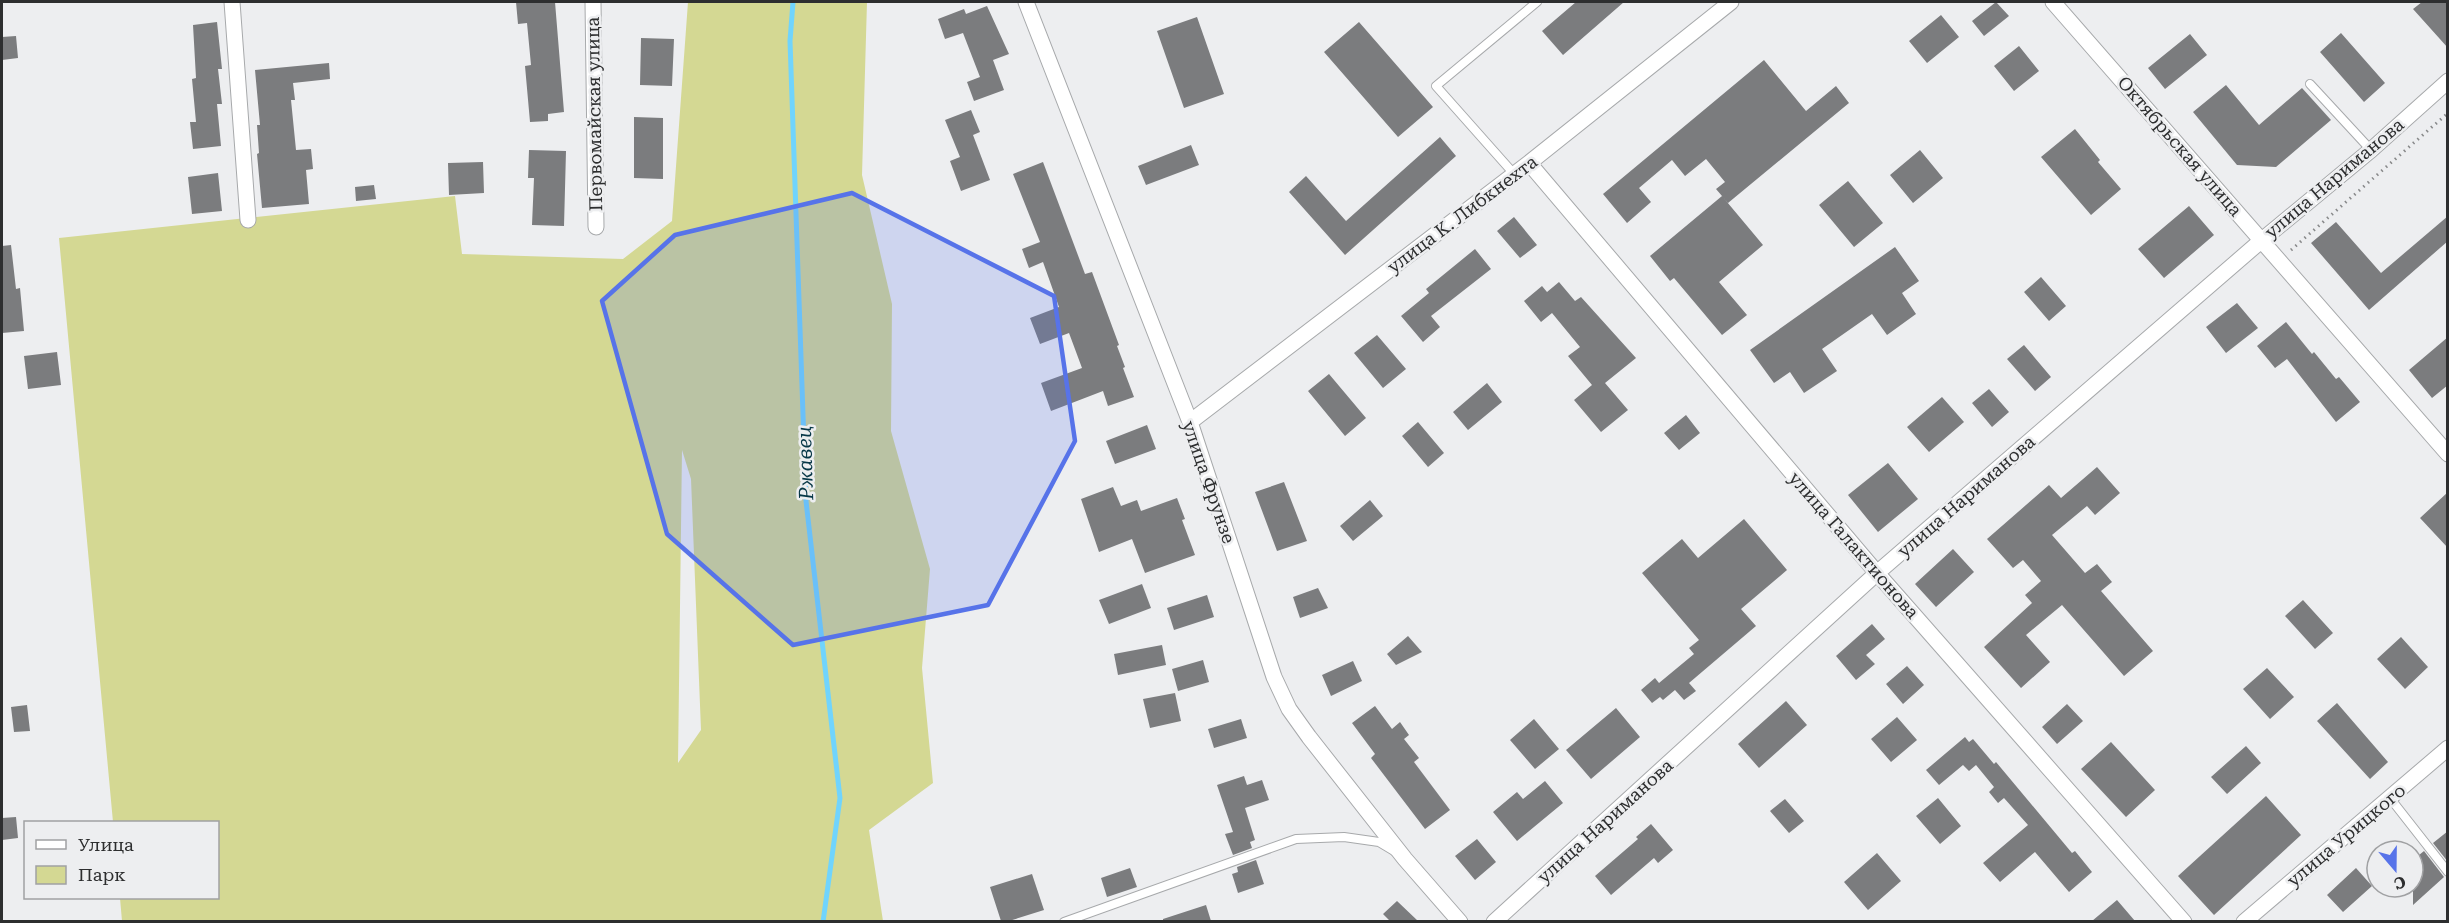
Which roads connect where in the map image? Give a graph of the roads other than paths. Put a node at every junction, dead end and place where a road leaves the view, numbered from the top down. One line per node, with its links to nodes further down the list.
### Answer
1 (232, 2): 12 (street)
2 (593, 2): 13 (street, Первомайская улица)
3 (1026, 2): 15 (street, улица Фрунзе)
4 (1537, 2): 11 (lane)
5 (1731, 2): 10 (street, улица К. Либкнехта)
6 (2053, 2): 14 (street, Октябрьская улица)
7 (2448, 81): 9 (street, улица Нариманова)
8 (2310, 84): 9 (lane)
9 (2372, 150): 14 (street, улица Нариманова)
10 (1529, 163): 11 (street, улица К. Либкнехта); 17 (street, улица Галактионова)
11 (1515, 175): 15 (street, улица К. Либкнехта)
12 (248, 220)
13 (596, 227)
14 (2262, 240): 16 (street, Октябрьская улица); 17 (street, улица Нариманова)
15 (1190, 423): 20 (street, улица Фрунзе)
16 (2448, 454)
17 (1877, 573): 24 (street, улица Нариманова); 25 (street, улица Галактионова)
18 (2448, 748): 19 (street, улица Урицкого)
19 (2391, 798): 21 (lane); 26 (street, улица Урицкого)
20 (1405, 859): 22 (lane); 23 (street, улица Фрунзе)
21 (2448, 872)
22 (1064, 921)
23 (1460, 921)
24 (1494, 921)
25 (2184, 921)
26 (2244, 921)

